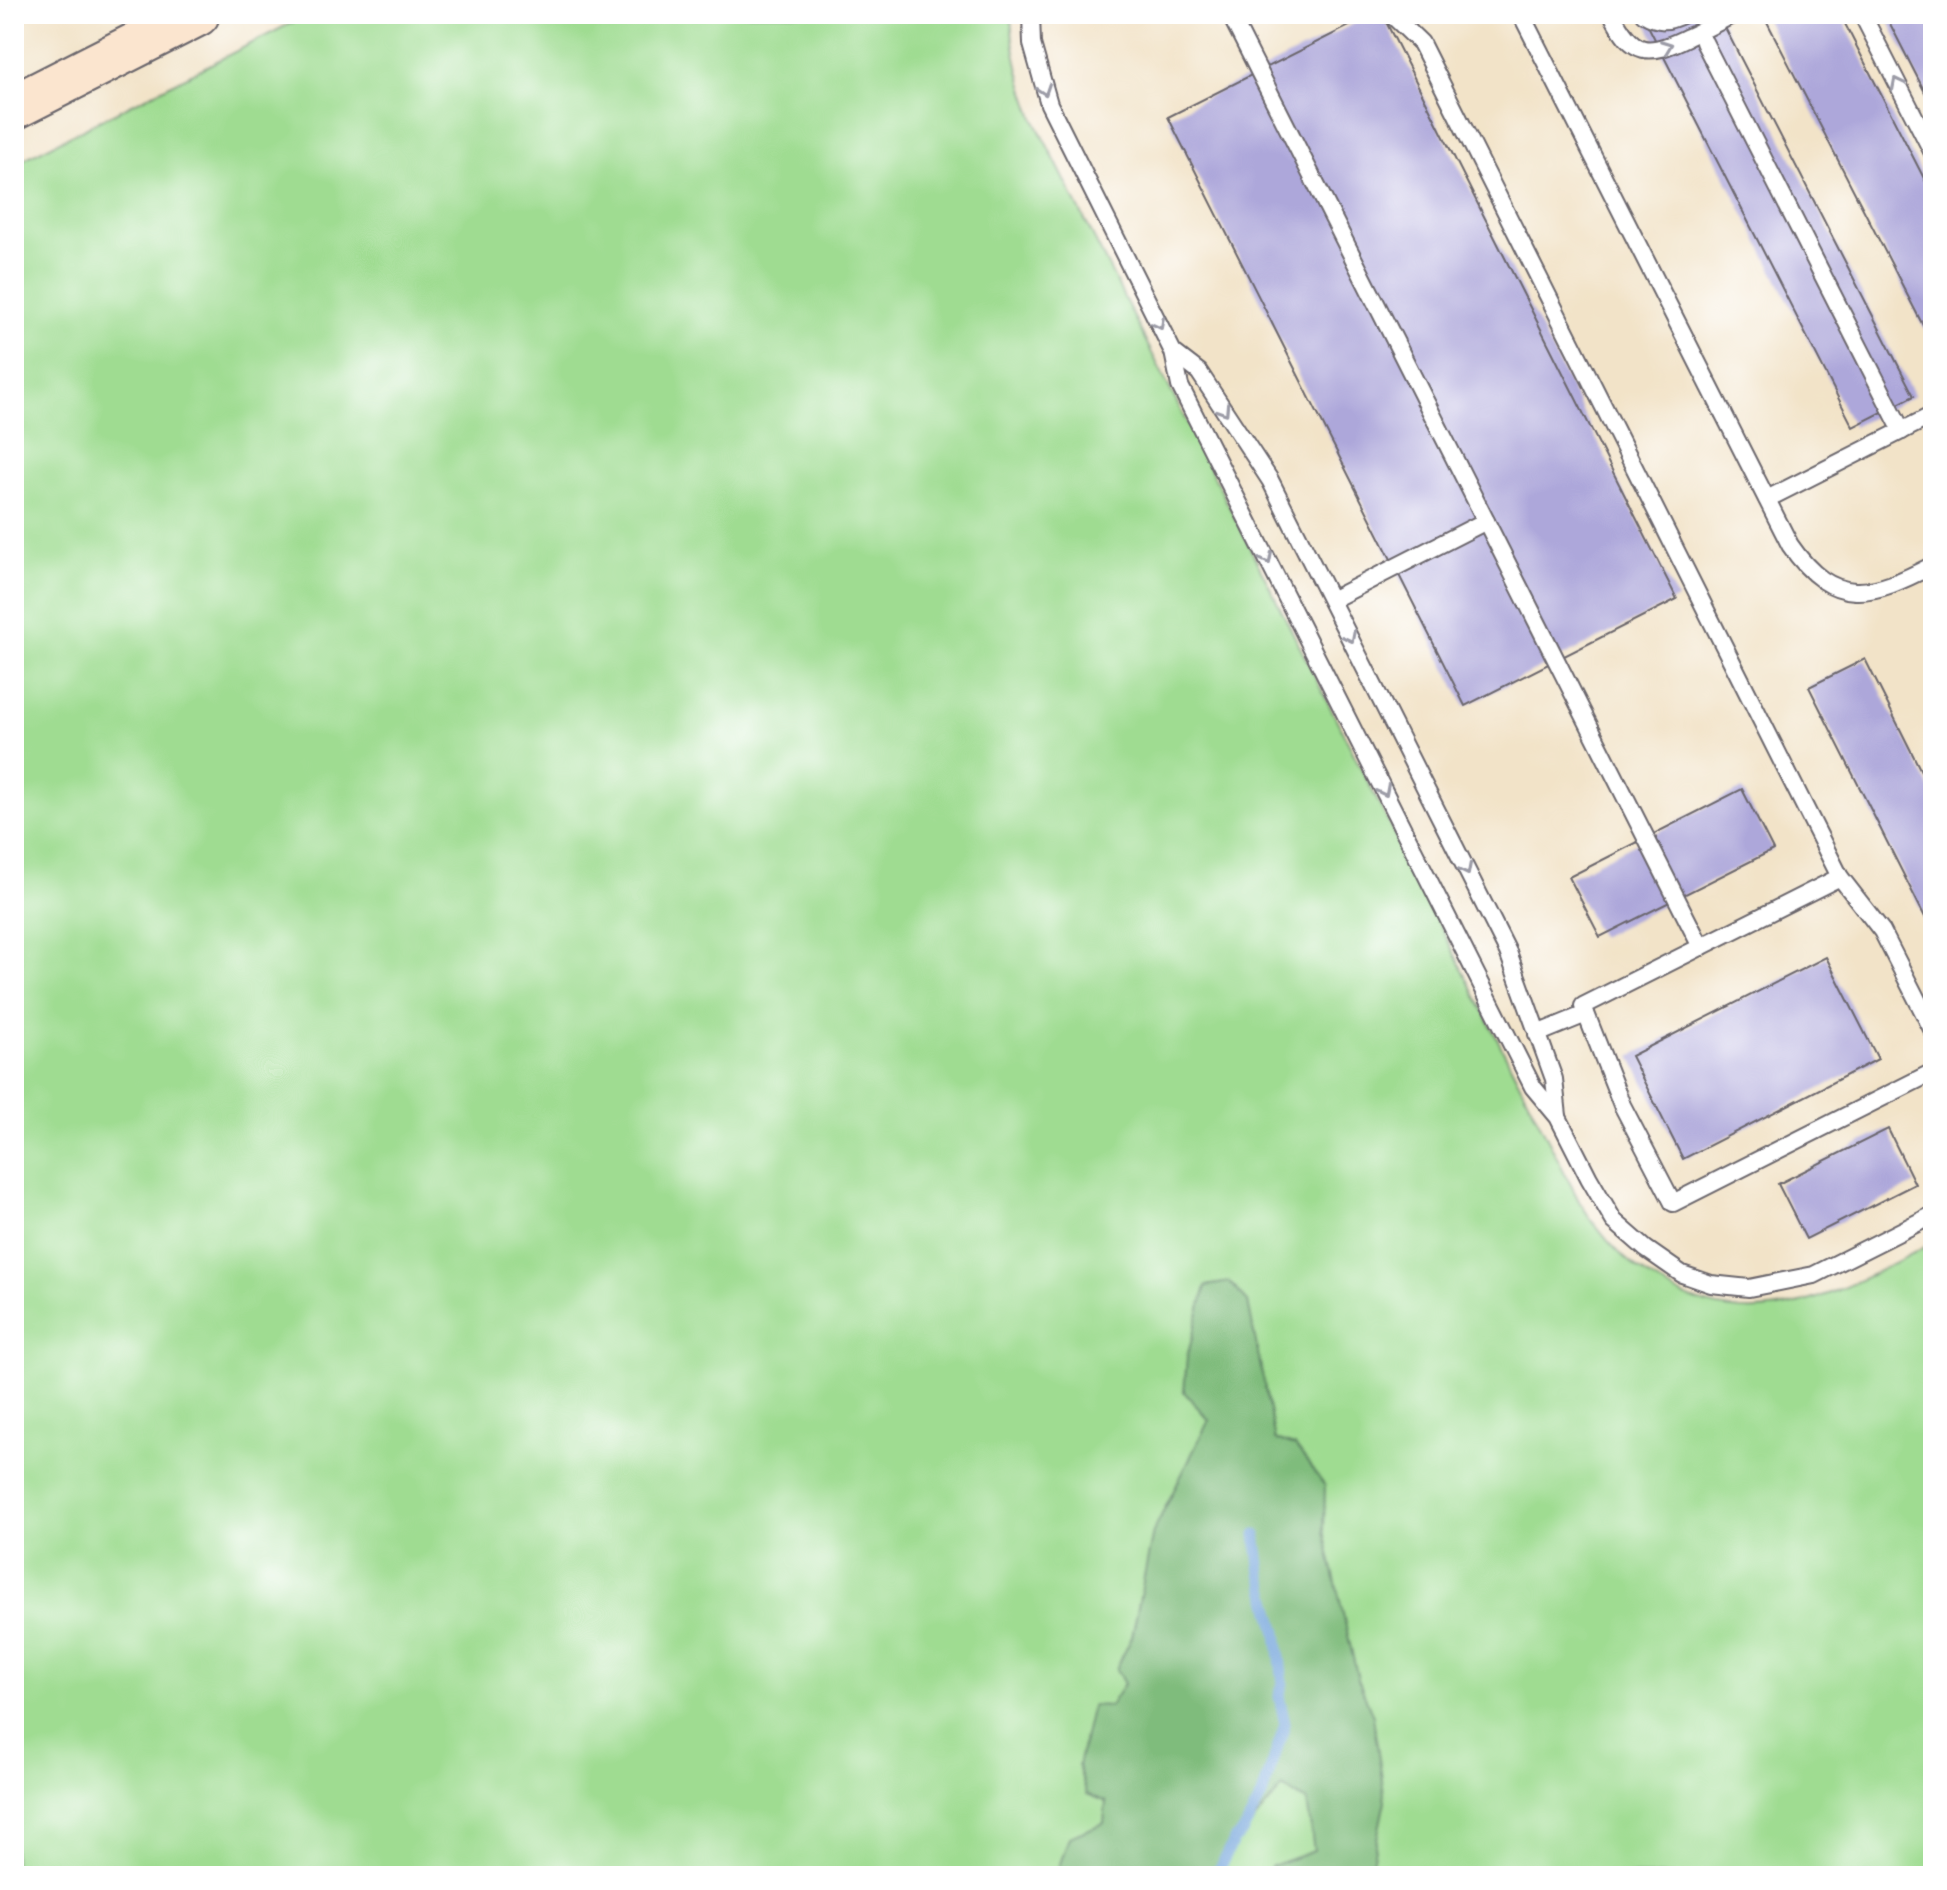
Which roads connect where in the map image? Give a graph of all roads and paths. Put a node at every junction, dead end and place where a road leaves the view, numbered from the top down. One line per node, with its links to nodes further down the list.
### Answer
1 (197, 14): 12 (main road)
2 (1031, 14): 14 (lane, one-way to 14)
3 (1230, 14): 18 (lane)
4 (1391, 14): 21 (lane)
5 (1521, 14): 17 (lane)
6 (1612, 14): 9 (lane, one-way to 9)
7 (1644, 14): 8 (lane)
8 (1684, 14)
9 (1734, 14)
10 (1862, 14): 13 (lane, one-way to 10)
11 (1704, 42): 16 (lane)
12 (14, 107)
13 (1933, 153)
14 (1173, 352): 20 (lane, one-way to 20); 27 (lane, one-way to 27)
15 (1933, 415): 16 (lane)
16 (1902, 431): 17 (lane)
17 (1767, 499): 19 (lane)
18 (1486, 521): 20 (lane); 22 (lane)
19 (1933, 565)
20 (1331, 600): 25 (lane, one-way to 25)
21 (1840, 877): 22 (lane); 24 (lane)
22 (1701, 947): 23 (lane)
23 (1586, 1014): 25 (lane); 26 (lane)
24 (1933, 1031)
25 (1537, 1034): 27 (lane)
26 (1933, 1072)
27 (1558, 1117): 28 (lane)
28 (1933, 1215)

